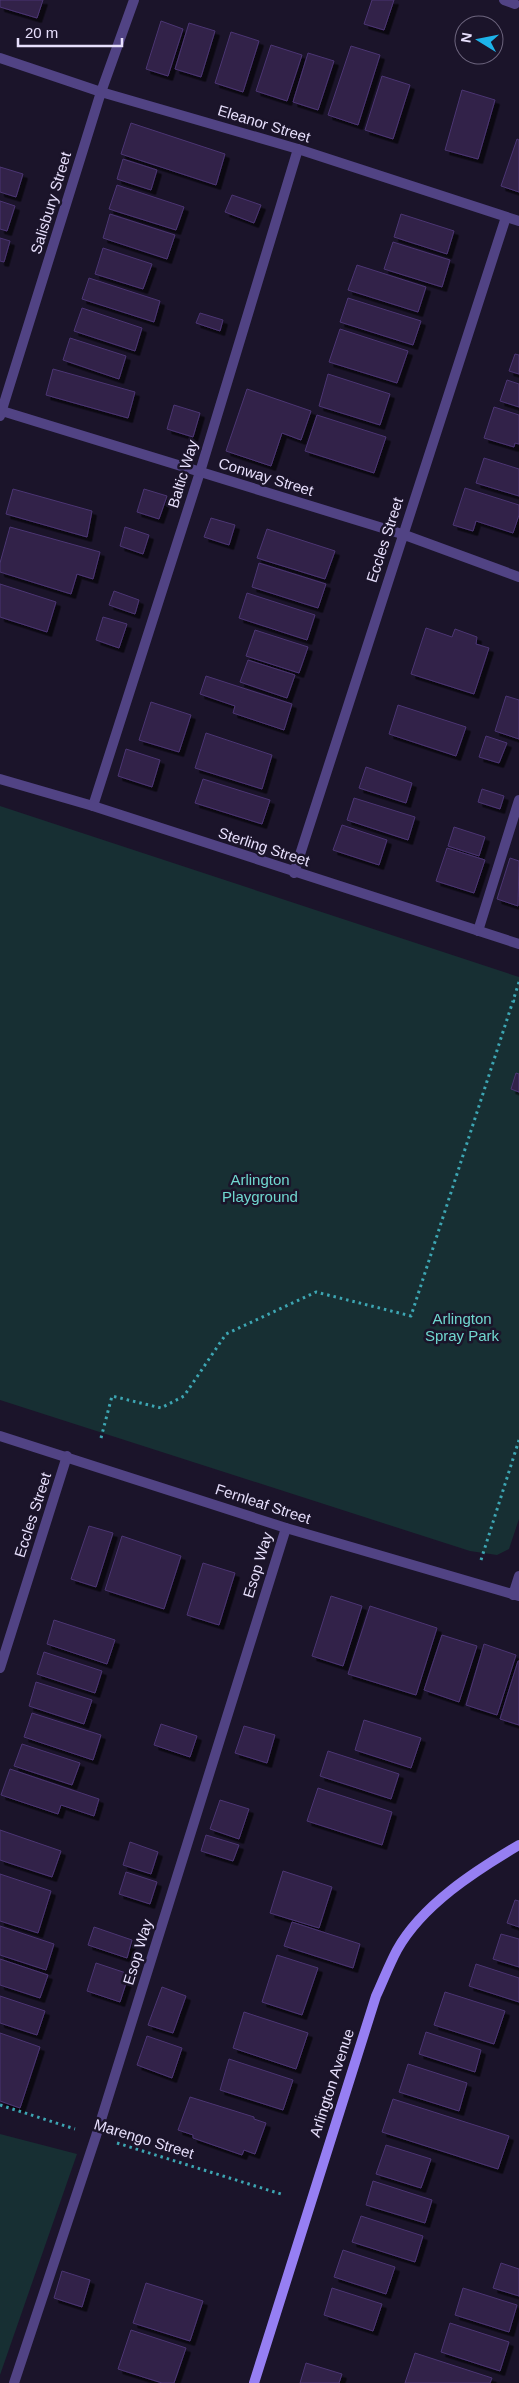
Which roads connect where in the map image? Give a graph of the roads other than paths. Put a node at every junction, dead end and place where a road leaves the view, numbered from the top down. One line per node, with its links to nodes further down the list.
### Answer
1 (134, 0): 5 (street, Salisbury Street)
2 (504, 0): 3 (street)
3 (515, 4)
4 (0, 58): 5 (street, Eleanor Street)
5 (101, 92): 6 (street, Eleanor Street); 9 (street, Salisbury Street)
6 (298, 149): 7 (street, Eleanor Street); 10 (street, Baltic Way)
7 (506, 217): 8 (street, Eleanor Street); 11 (street, Eccles Street)
8 (519, 221)
9 (1, 414): 10 (street, Conway Street)
10 (200, 472): 11 (street, Conway Street); 15 (street, Baltic Way)
11 (402, 534): 12 (street, Conway Street); 16 (street, Eccles Street)
12 (519, 577)
13 (0, 778): 15 (street, Sterling Street)
14 (519, 800): 17 (street)
15 (92, 806): 16 (street, Sterling Street)
16 (294, 872): 17 (street, Sterling Street)
17 (478, 931): 18 (street, Sterling Street)
18 (519, 944)
19 (0, 1436): 20 (street, Fernleaf Street)
20 (67, 1456): 21 (street, Fernleaf Street); 24 (street, Eccles Street)
21 (286, 1528): 23 (street, Fernleaf Street); 26 (street, Esop Way)
22 (519, 1576): 23 (street)
23 (516, 1596)
24 (0, 1668)
25 (519, 1845): 27 (street, Arlington Avenue)
26 (14, 2383)
27 (254, 2383)

